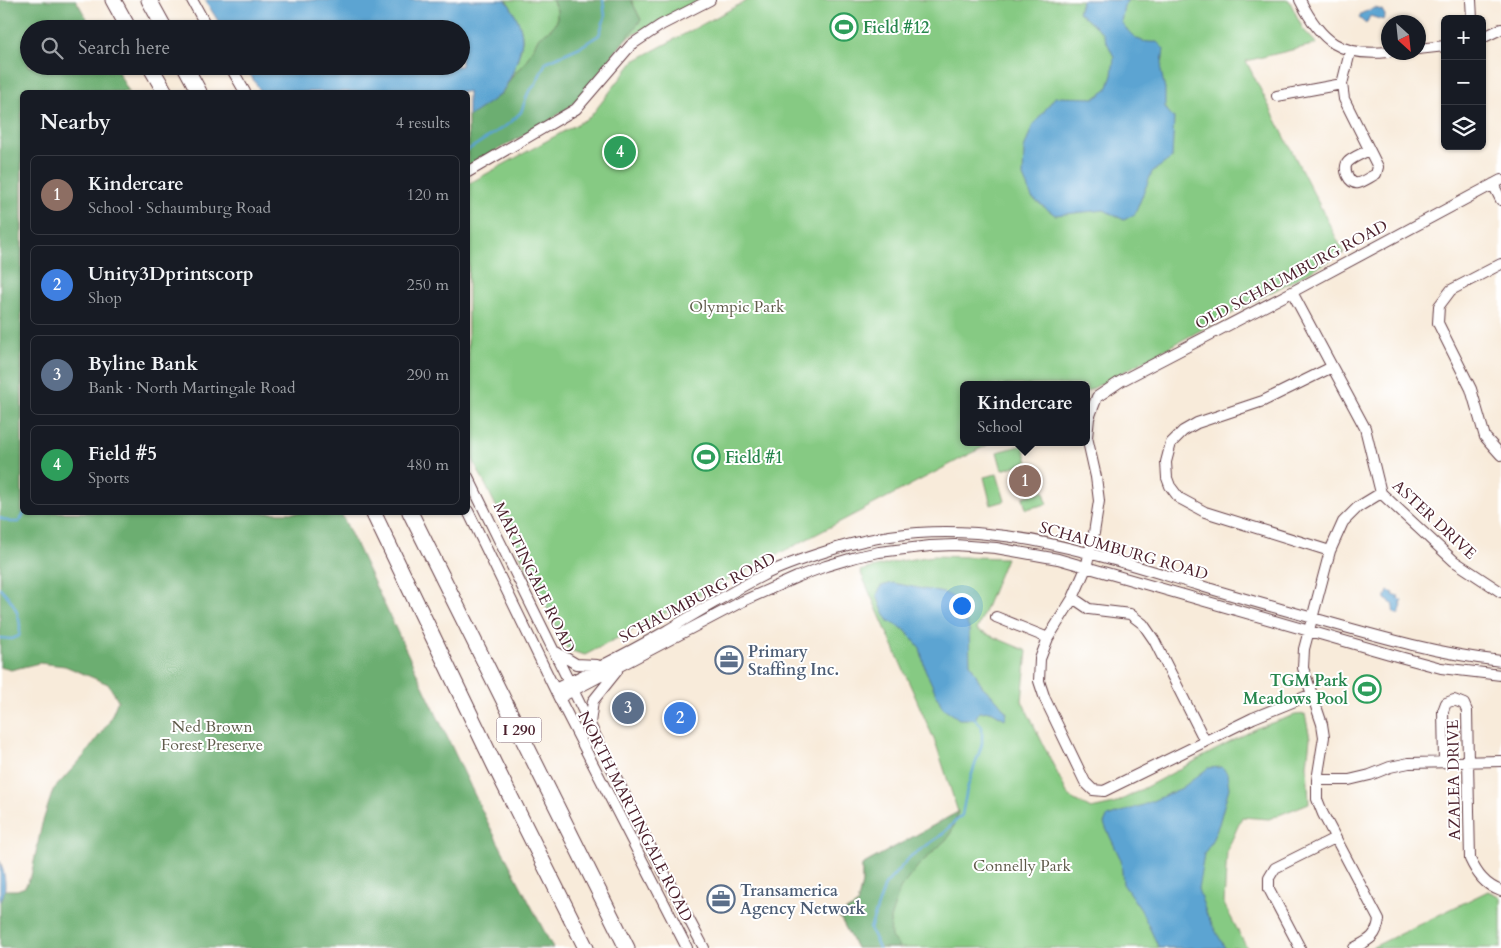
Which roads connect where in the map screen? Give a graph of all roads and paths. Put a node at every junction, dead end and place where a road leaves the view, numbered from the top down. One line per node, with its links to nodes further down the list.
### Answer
1 (113, 0): 8 (highway)
2 (149, 0): 9 (highway)
3 (192, 0): 10 (street)
4 (710, 0): 26 (street)
5 (1300, 0): 15 (street)
6 (1471, 0): 7 (street)
7 (1472, 15)
8 (124, 20)
9 (160, 20)
10 (203, 20)
11 (1501, 29): 12 (street)
12 (1486, 36)
13 (1441, 46): 14 (street)
14 (1426, 48)
15 (1350, 52): 16 (street); 20 (street)
16 (1381, 53)
17 (155, 75): 21 (highway)
18 (190, 75): 22 (highway)
19 (235, 75): 23 (street)
20 (1342, 84): 24 (street); 25 (street)
21 (164, 90)
22 (198, 90)
23 (244, 90)
24 (1277, 96)
25 (1369, 150)
26 (470, 171)
27 (1497, 182): 28 (street); 30 (street, OLD SCHAUMBURG ROAD)
28 (1501, 200)
29 (1501, 264): 34 (street)
30 (1292, 292): 31 (street, ASTER DRIVE); 32 (street, OLD SCHAUMBURG ROAD)
31 (1332, 367): 36 (street, ASTER DRIVE); 40 (street)
32 (1090, 415)
33 (1089, 446): 41 (street, OLD SCHAUMBURG ROAD)
34 (1501, 455)
35 (470, 481): 49 (street, MARTINGALE ROAD)
36 (1381, 493): 40 (street); 43 (street, ASTER DRIVE)
37 (374, 515): 65 (highway, I 290)
38 (411, 515): 66 (highway, I 290)
39 (470, 515): 55 (street, MARTINGALE ROAD)
40 (1330, 551): 46 (street)
41 (1090, 552): 42 (street); 46 (street, SCHAUMBURG ROAD); 51 (street, SCHAUMBURG ROAD)
42 (1086, 568): 44 (street); 47 (street, SCHAUMBURG ROAD); 52 (street, SCHAUMBURG ROAD)
43 (1501, 592)
44 (1073, 598): 48 (street); 58 (street)
45 (996, 616): 48 (street)
46 (1312, 618): 47 (street); 50 (street, SCHAUMBURG ROAD)
47 (1309, 631): 53 (street, SCHAUMBURG ROAD); 56 (street)
48 (1048, 638): 58 (street)
49 (555, 652): 51 (street); 54 (street, MARTINGALE ROAD)
50 (1501, 661)
51 (603, 664): 54 (street, SCHAUMBURG ROAD)
52 (622, 665): 54 (street, SCHAUMBURG ROAD); 57 (street)
53 (1501, 674)
54 (572, 686): 55 (street, SCHAUMBURG ROAD); 57 (street, NORTH MARTINGALE ROAD)
55 (557, 694): 67 (street, NORTH MARTINGALE ROAD)
56 (1312, 694): 58 (street); 62 (street)
57 (590, 724): 68 (street, NORTH MARTINGALE ROAD)
58 (1205, 741)
59 (1468, 760): 60 (street); 61 (street); 61 (street, AZALEA DRIVE); 64 (street, AZALEA DRIVE)
60 (1501, 761)
61 (1444, 762): 62 (street)
62 (1318, 780): 63 (street)
63 (1335, 838): 69 (street); 70 (street)
64 (1501, 891)
65 (586, 948)
66 (627, 948)
67 (687, 948)
68 (704, 948)
69 (1300, 948)
70 (1354, 948)

